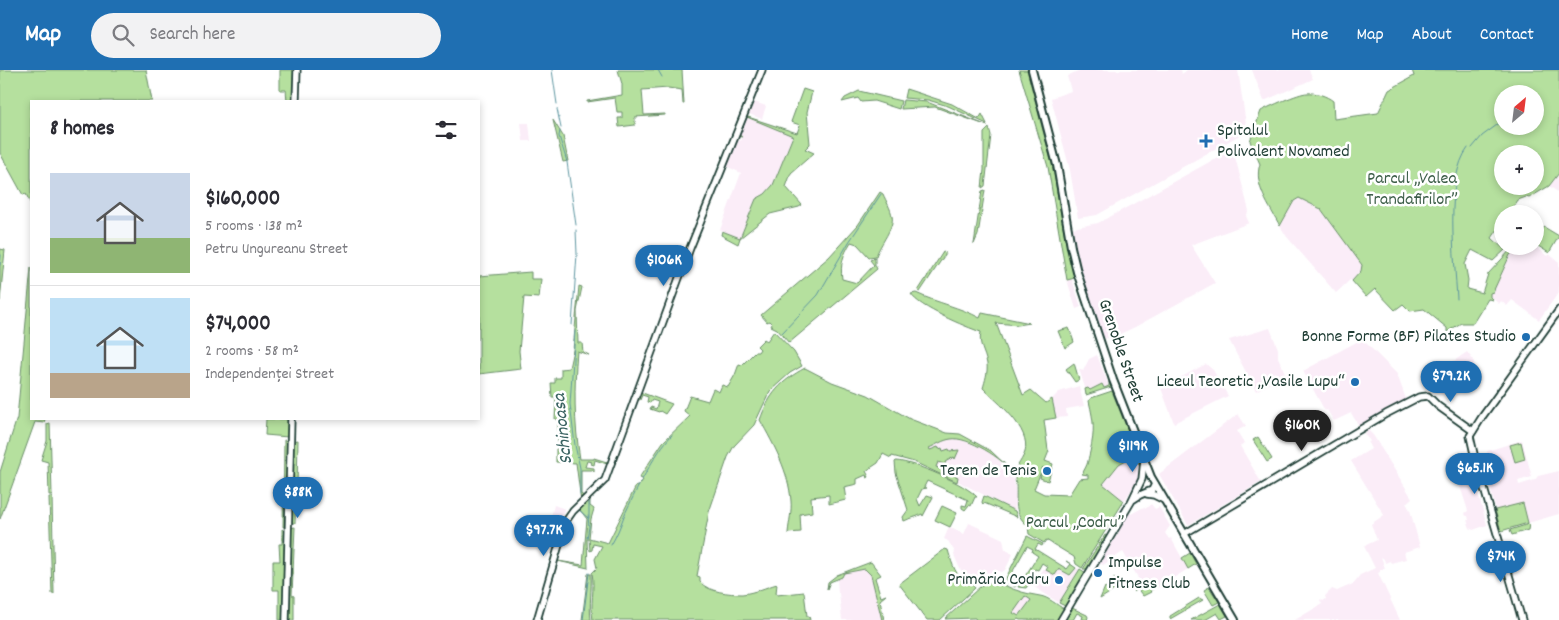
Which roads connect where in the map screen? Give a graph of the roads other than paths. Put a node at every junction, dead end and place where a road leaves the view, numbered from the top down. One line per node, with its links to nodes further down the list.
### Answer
1 (297, 70): 4 (street)
2 (762, 70): 14 (street)
3 (1032, 70): 8 (main road, Grenoble Street)
4 (296, 100)
5 (1559, 310): 7 (street)
6 (291, 420): 13 (street)
7 (1472, 430): 12 (street); 17 (street)
8 (1144, 460): 9 (main road, Grenoble Street); 10 (street)
9 (1154, 482): 10 (street); 10 (street); 11 (main road, Grenoble Street)
10 (1141, 491): 11 (street); 15 (street)
11 (1164, 500): 12 (main road, Grenoble Street)
12 (1184, 534): 16 (main road, Grenoble Street)
13 (286, 620)
14 (537, 620)
15 (1061, 620)
16 (1235, 620)
17 (1522, 620)

